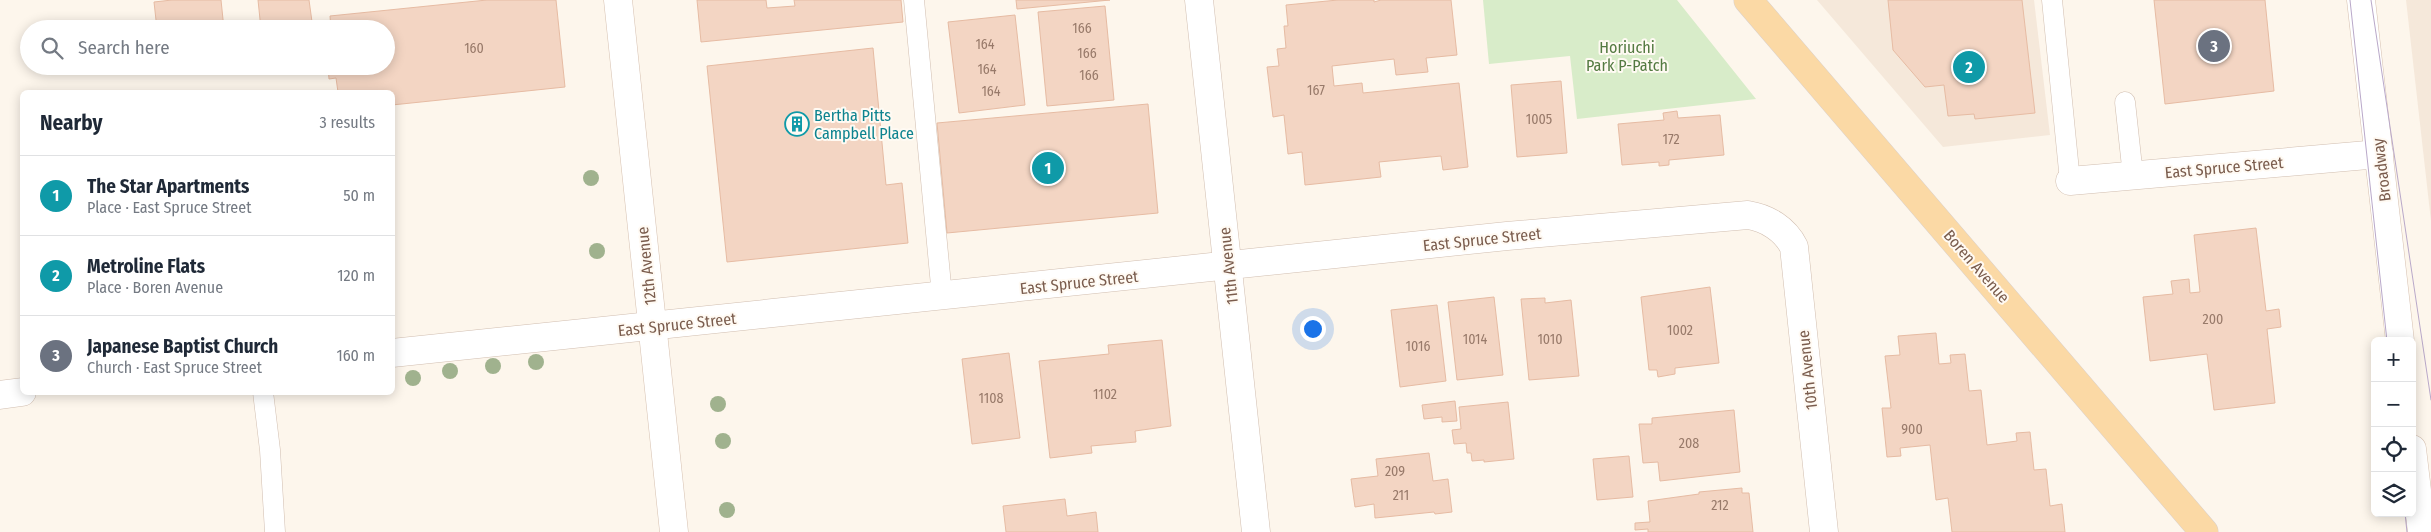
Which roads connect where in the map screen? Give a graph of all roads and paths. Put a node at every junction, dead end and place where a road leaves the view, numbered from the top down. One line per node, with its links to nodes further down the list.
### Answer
1 (618, 0): 14 (street, 12th Avenue)
2 (914, 0): 13 (lane)
3 (1199, 0): 12 (street, 11th Avenue)
4 (1748, 0): 25 (main road, Boren Avenue)
5 (2052, 0): 10 (lane)
6 (2361, 0): 8 (street, Broadway)
7 (2126, 102): 9 (lane)
8 (2379, 154): 9 (street, East Spruce Street); 15 (street, Broadway)
9 (2133, 176): 10 (street, East Spruce Street)
10 (2070, 181)
11 (1766, 220): 12 (street, East Spruce Street); 24 (street, 10th Avenue)
12 (1229, 267): 13 (street, East Spruce Street); 23 (street, 11th Avenue)
13 (942, 296): 14 (street, East Spruce Street)
14 (653, 326): 16 (street, East Spruce Street); 22 (street, 12th Avenue)
15 (2400, 337)
16 (395, 354)
17 (20, 392): 18 (street)
18 (0, 395)
19 (263, 395): 21 (lane)
20 (2415, 472): 26 (street)
21 (275, 532)
22 (674, 532)
23 (1256, 532)
24 (1824, 532)
25 (2204, 532)
26 (2422, 532)

